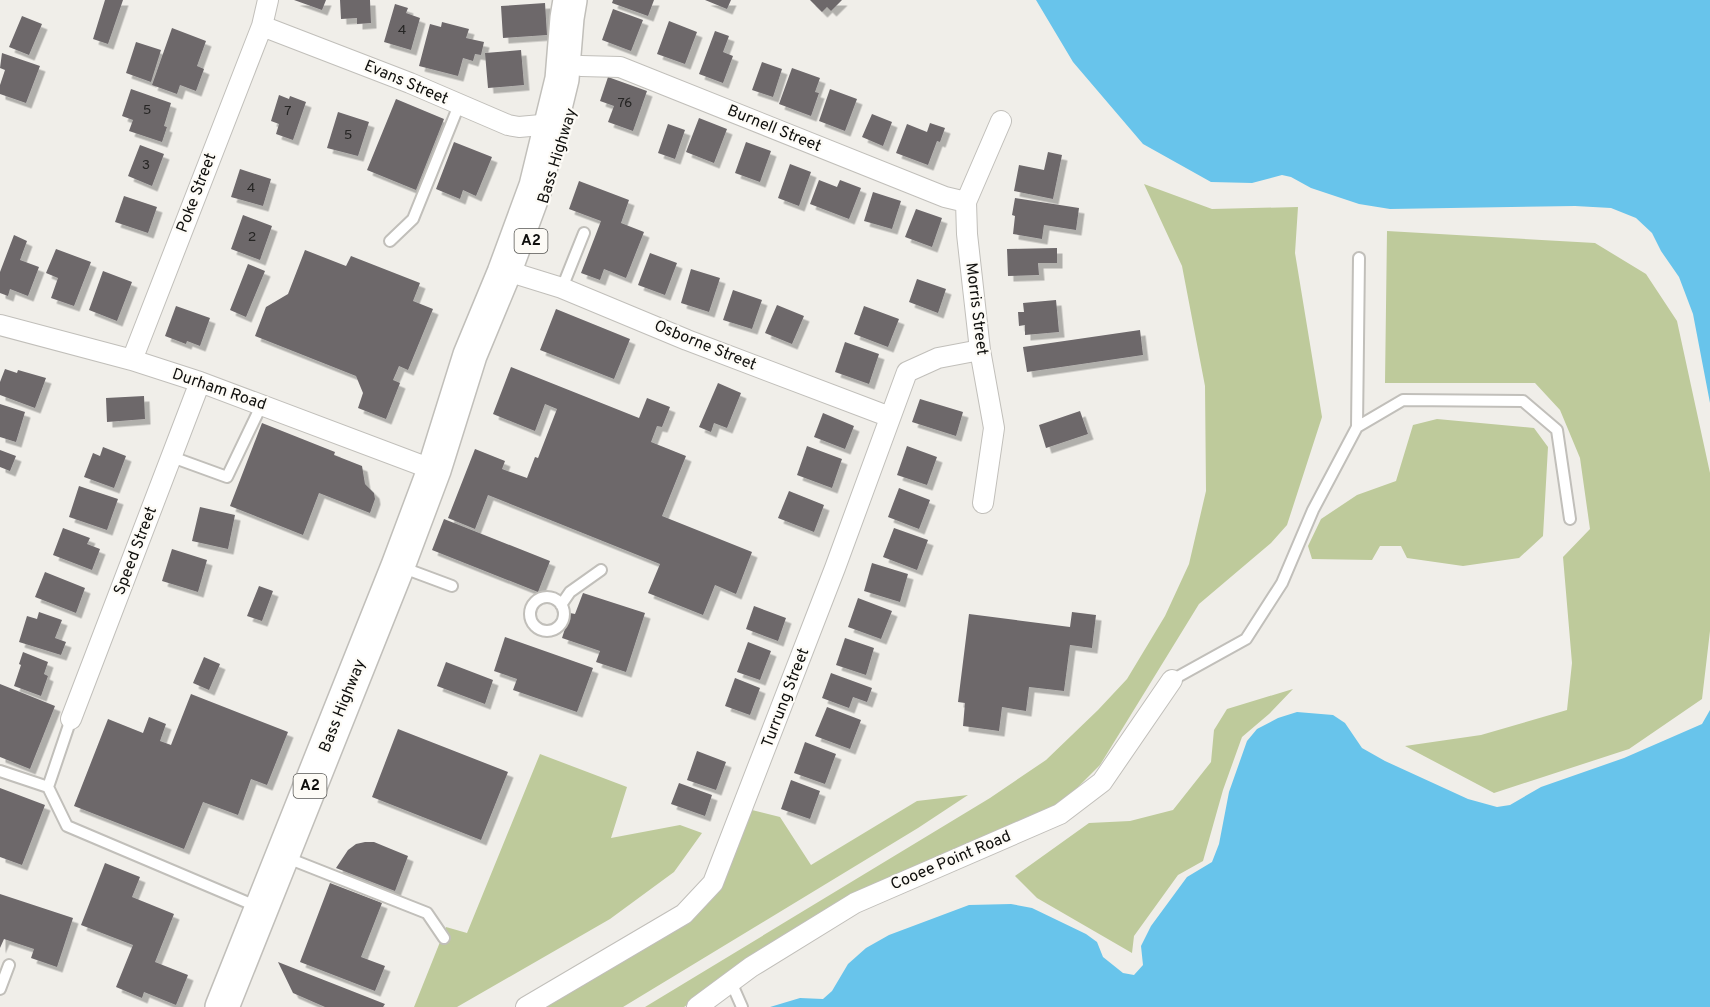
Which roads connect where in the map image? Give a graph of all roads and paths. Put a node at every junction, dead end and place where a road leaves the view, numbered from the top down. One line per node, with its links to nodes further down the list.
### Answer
1 (268, 0): 4 (street, Poke Street)
2 (570, 0): 8 (highway, Bass Highway / A2)
3 (578, 0): 5 (highway, Bass Highway / A2)
4 (262, 26): 6 (street, Evans Street); 17 (street, Poke Street)
5 (581, 66): 9 (street, Burnell Street); 13 (highway, Bass Highway / A2)
6 (459, 105): 8 (street, Evans Street); 11 (lane)
7 (1001, 121): 9 (street, Morris Street)
8 (552, 124): 23 (highway, Bass Highway / A2)
9 (966, 202): 16 (street, Morris Street)
10 (584, 233): 14 (lane)
11 (390, 241)
12 (1359, 258): 21 (lane)
13 (520, 275): 14 (street, Osborne Street); 23 (highway, Bass Highway / A2)
14 (562, 288): 20 (street, Osborne Street)
15 (0, 325): 17 (street, Durham Road)
16 (980, 350): 20 (street, Turrung Street); 24 (street, Morris Street)
17 (132, 360): 18 (street, Durham Road)
18 (200, 382): 19 (street, Durham Road); 22 (street, Speed Street)
19 (262, 404): 22 (lane); 23 (street, Durham Road)
20 (890, 417): 41 (street, Turrung Street)
21 (1357, 427): 25 (lane); 30 (lane)
22 (172, 457): 31 (street, Speed Street)
23 (434, 470): 26 (highway, Bass Highway / A2)
24 (983, 503)
25 (1570, 519)
26 (398, 566): 28 (lane); 34 (highway, Bass Highway / A2)
27 (601, 570): 29 (lane)
28 (452, 586)
29 (561, 605)
30 (1172, 680): 38 (street, Cooee Point Road)
31 (71, 719): 33 (lane)
32 (0, 771): 33 (lane)
33 (48, 787): 35 (lane)
34 (282, 855): 35 (highway, Bass Highway / A2); 36 (lane)
35 (261, 909): 40 (highway, Bass Highway / A2)
36 (444, 938)
37 (9, 965): 39 (lane)
38 (731, 982): 42 (street, Cooee Point Road); 43 (lane)
39 (0, 988)
40 (229, 1005)
41 (526, 1007)
42 (697, 1007)
43 (742, 1007)

